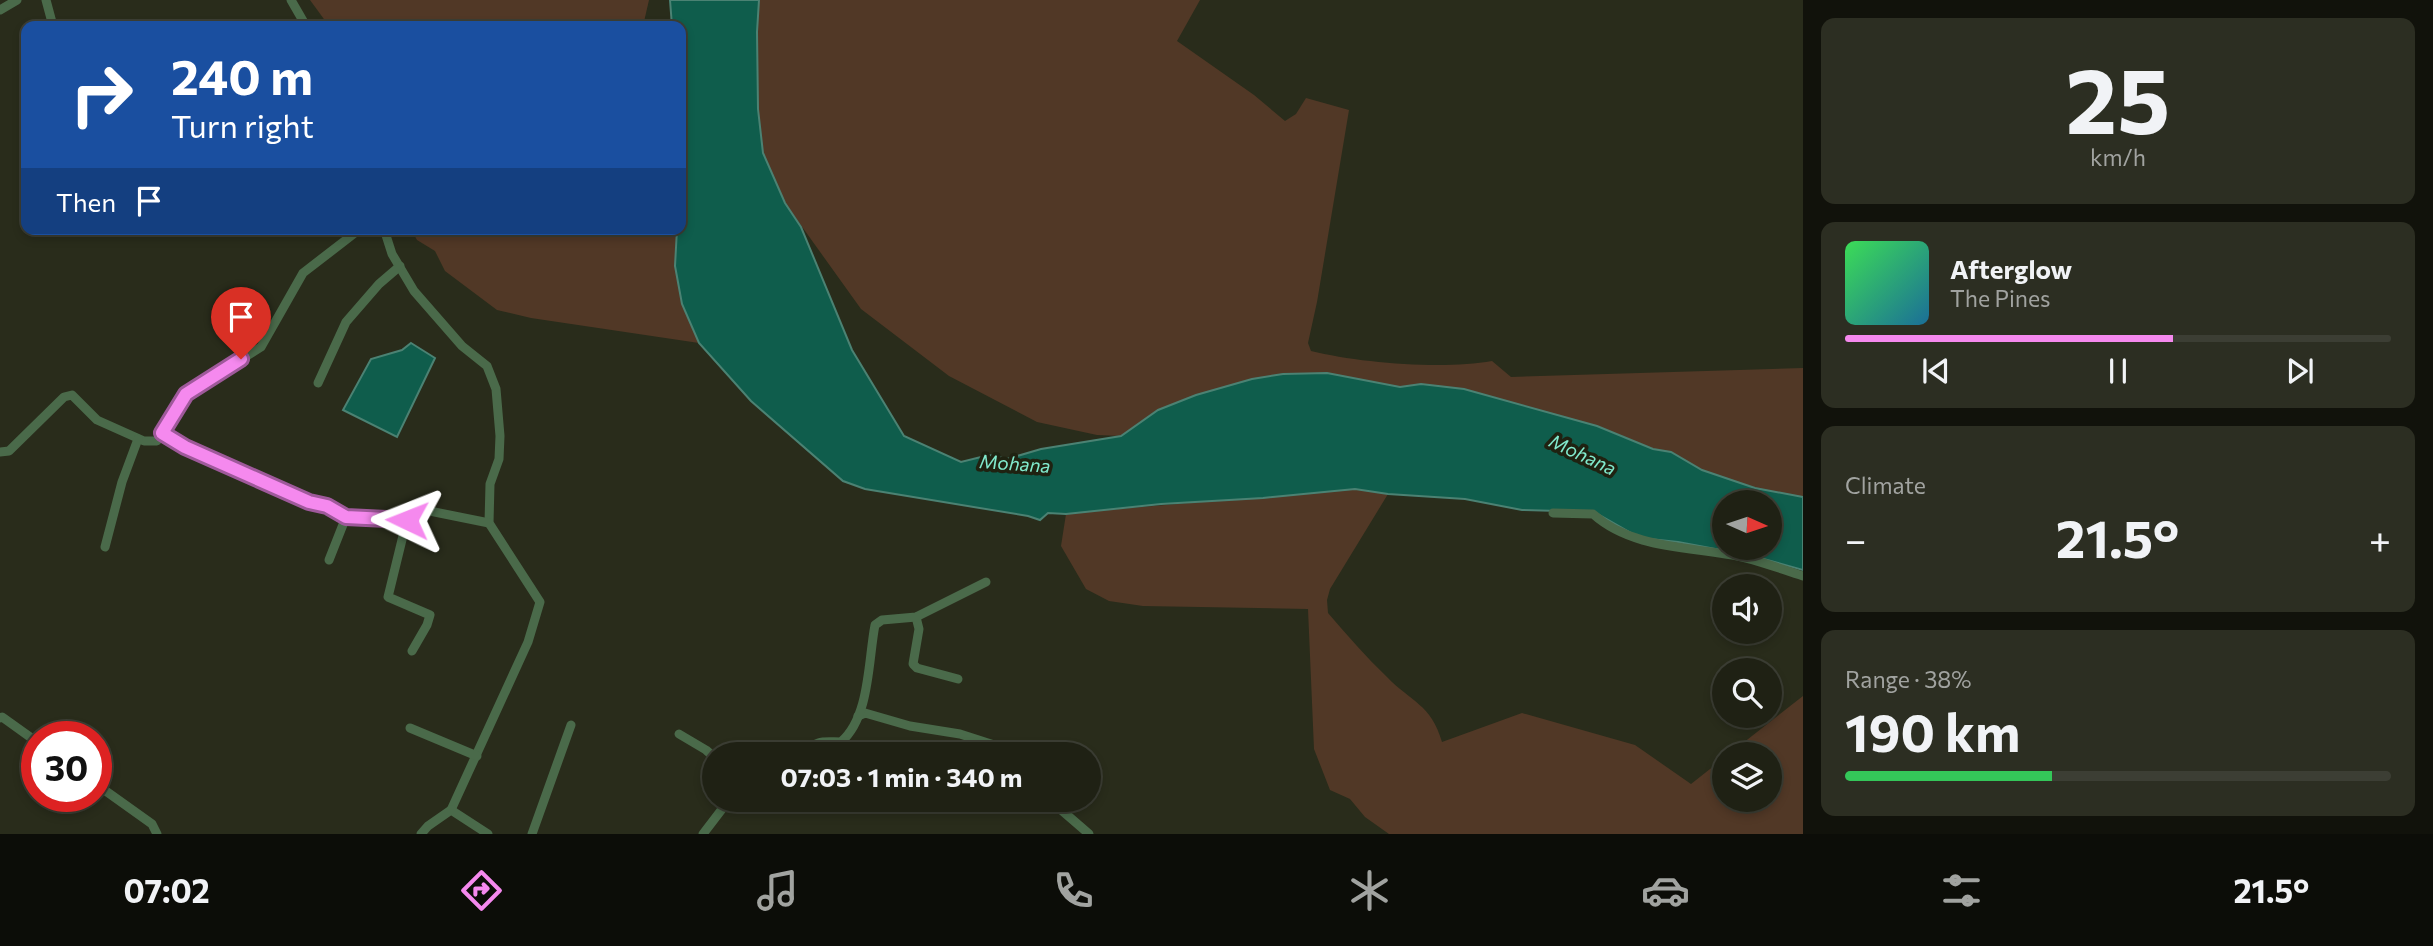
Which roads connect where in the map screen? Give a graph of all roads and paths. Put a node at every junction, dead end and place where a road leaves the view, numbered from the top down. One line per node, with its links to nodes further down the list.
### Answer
1 (17, 0): 4 (street)
2 (46, 0): 5 (street)
3 (291, 0): 6 (street)
4 (0, 10)
5 (52, 21)
6 (303, 21)
7 (352, 235): 11 (street)
8 (386, 235): 9 (street)
9 (400, 267): 10 (street); 17 (street)
10 (318, 383)
11 (162, 433): 12 (street); 15 (street)
12 (138, 439): 13 (street); 18 (street)
13 (0, 452)
14 (1553, 513): 20 (street)
15 (346, 517): 16 (street); 19 (street)
16 (407, 520): 17 (street); 23 (street)
17 (489, 523): 34 (street)
18 (105, 547)
19 (330, 560)
20 (1803, 576)
21 (986, 582): 22 (street)
22 (916, 617): 24 (street); 25 (street)
23 (412, 651)
24 (958, 679)
25 (858, 716): 31 (street); 32 (street)
26 (0, 718): 29 (street)
27 (571, 725): 42 (street)
28 (410, 728): 34 (street)
29 (21, 731)
30 (679, 734): 33 (street)
31 (842, 742)
32 (985, 742)
33 (702, 748)
34 (477, 756): 36 (street)
35 (112, 795): 39 (street)
36 (452, 810): 40 (street); 41 (street)
37 (720, 812): 43 (street)
38 (1064, 812): 44 (street)
39 (157, 834)
40 (421, 834)
41 (488, 834)
42 (532, 834)
43 (703, 834)
44 (1089, 834)

